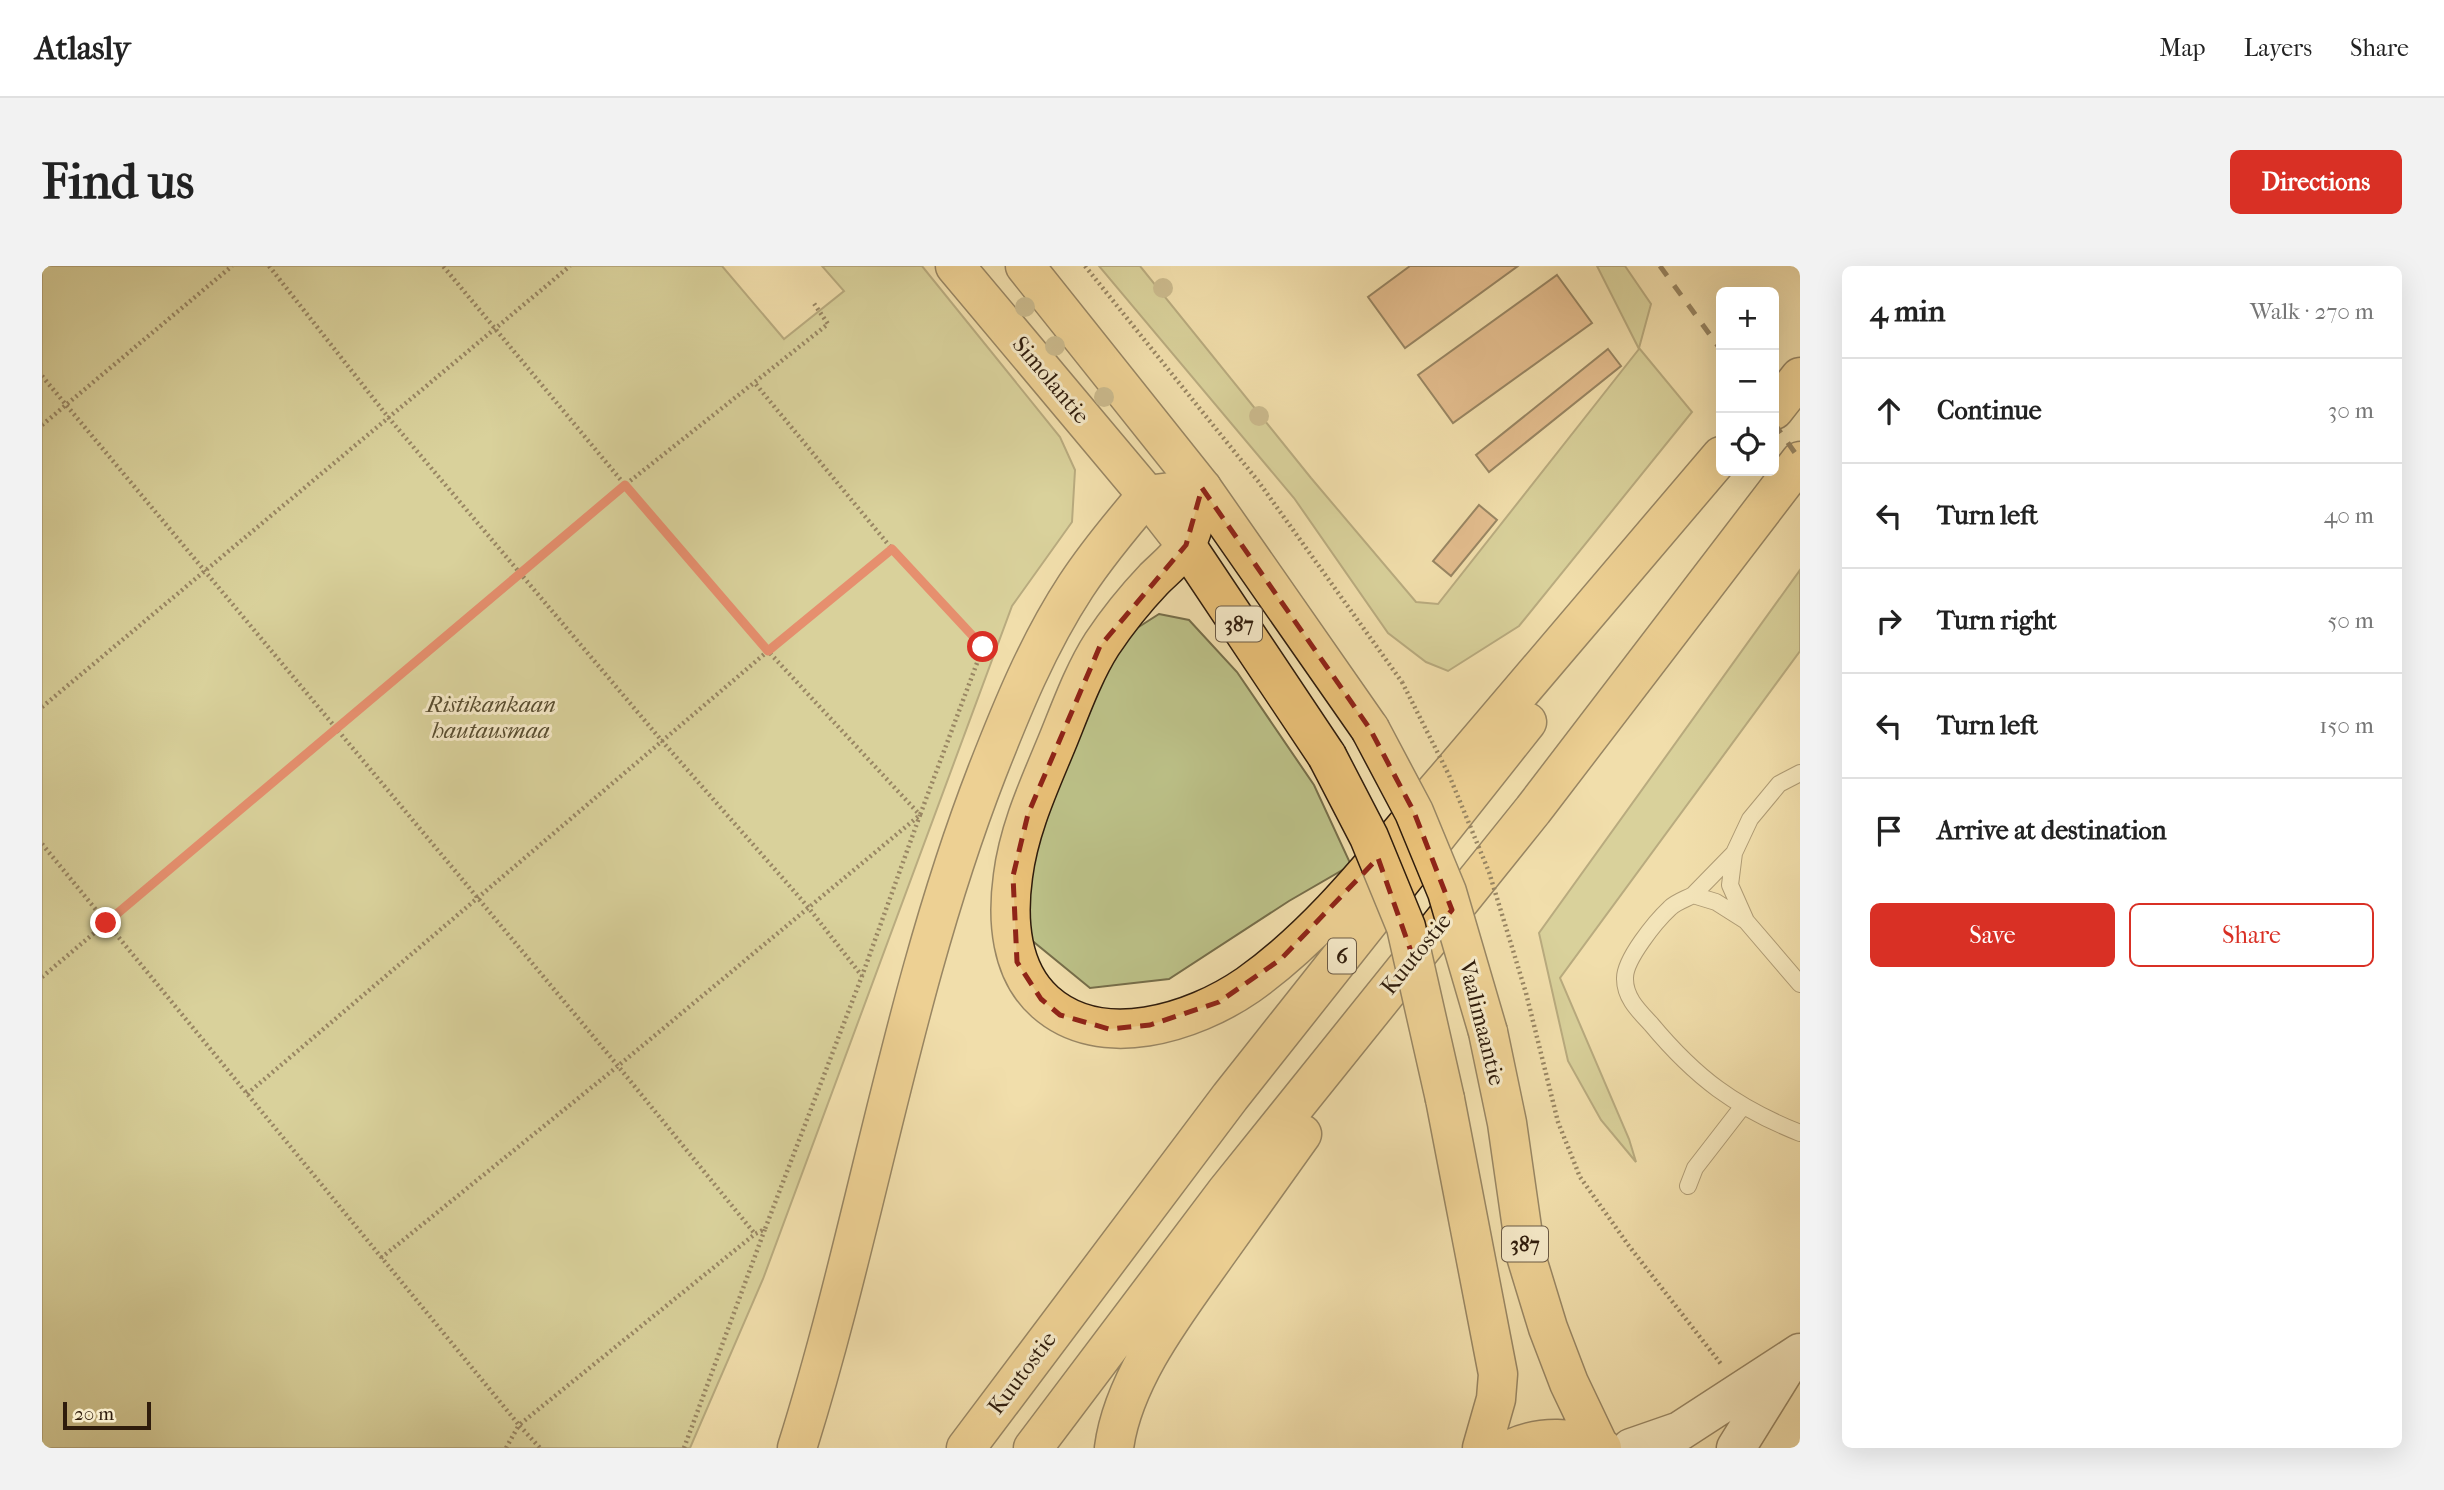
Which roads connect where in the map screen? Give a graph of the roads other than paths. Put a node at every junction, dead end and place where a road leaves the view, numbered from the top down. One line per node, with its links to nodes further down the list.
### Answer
1 (956, 266): 11 (main road, Simolantie)
2 (1025, 266): 10 (main road, 387)
3 (1800, 363): 5 (main road)
4 (1800, 377): 6 (main road)
5 (1779, 388)
6 (1779, 404)
7 (1800, 461): 14 (main road, Kuutostie / 6)
8 (1716, 462): 12 (main road)
9 (1722, 476): 25 (main road, Kuutostie / 6)
10 (1202, 488): 11 (main road); 12 (main road); 23 (main road, Vaalimaantie / 387, bridge)
11 (1147, 495): 12 (main road, 387); 24 (main road)
12 (1186, 545): 28 (main road, 387, bridge)
13 (1800, 773): 15 (lane)
14 (1533, 810): 26 (main road, Kuutostie / 6); 27 (main road)
15 (1734, 853): 16 (lane); 17 (lane)
16 (1693, 895): 17 (lane); 19 (lane)
17 (1746, 921): 18 (lane)
18 (1800, 984)
19 (1743, 1107): 20 (lane); 21 (lane)
20 (1800, 1133)
21 (1688, 1185)
22 (1795, 1357): 23 (main road); 30 (main road)
23 (1610, 1447): 29 (main road)
24 (797, 1448)
25 (966, 1448)
26 (1033, 1448)
27 (1114, 1448)
28 (1482, 1448)
29 (1513, 1448)
30 (1736, 1448)

